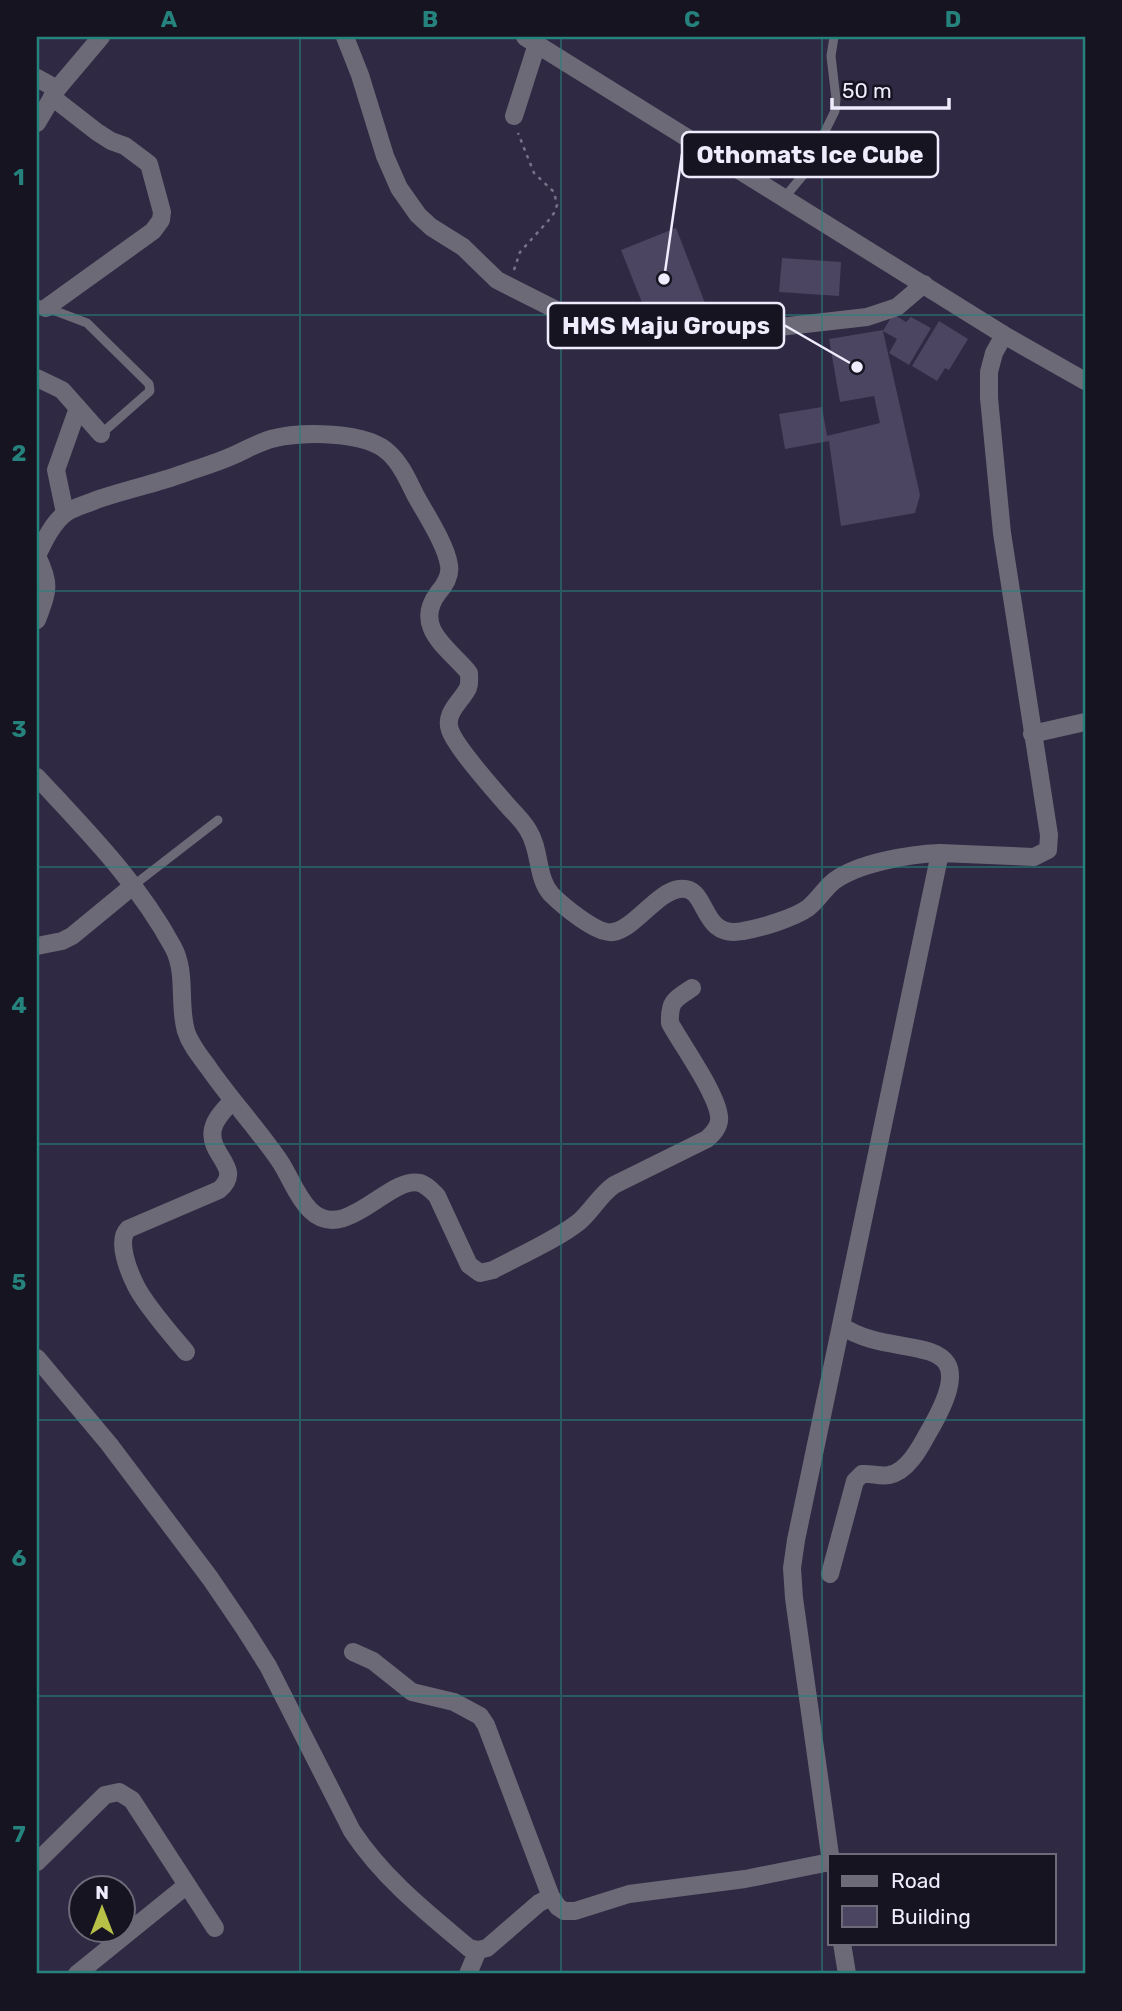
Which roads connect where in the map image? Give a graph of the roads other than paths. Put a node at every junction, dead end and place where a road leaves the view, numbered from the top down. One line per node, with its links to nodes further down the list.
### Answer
1 (101, 37): 6 (street)
2 (345, 37): 10 (street)
3 (834, 37): 9 (lane)
4 (531, 41): 7 (street); 9 (street)
5 (37, 78): 6 (street)
6 (55, 93): 8 (street); 11 (street)
7 (514, 116)
8 (37, 123)
9 (784, 198): 10 (street)
10 (924, 284): 12 (street)
11 (41, 306): 16 (lane)
12 (1004, 335): 14 (street); 21 (street)
13 (37, 379): 15 (street)
14 (1085, 381)
15 (78, 408): 16 (street); 17 (street)
16 (101, 434)
17 (65, 513): 18 (street); 24 (street)
18 (37, 556): 19 (street)
19 (37, 620)
20 (1085, 722): 21 (street)
21 (1032, 734): 24 (street)
22 (37, 777): 25 (street)
23 (218, 820): 25 (lane)
24 (940, 853): 29 (street)
25 (134, 885): 26 (street); 28 (street)
26 (37, 946)
27 (692, 988): 28 (street)
28 (232, 1101): 30 (street)
29 (842, 1326): 32 (street); 34 (street)
30 (186, 1352)
31 (37, 1358): 41 (street)
32 (830, 1574)
33 (354, 1652): 38 (street)
34 (830, 1854)
35 (37, 1862): 37 (street)
36 (828, 1862): 38 (street)
37 (187, 1885): 39 (street); 42 (street)
38 (551, 1897): 41 (street)
39 (215, 1928)
40 (842, 1944): 44 (street)
41 (478, 1950): 43 (street)
42 (77, 1974)
43 (468, 1974)
44 (847, 1974)

